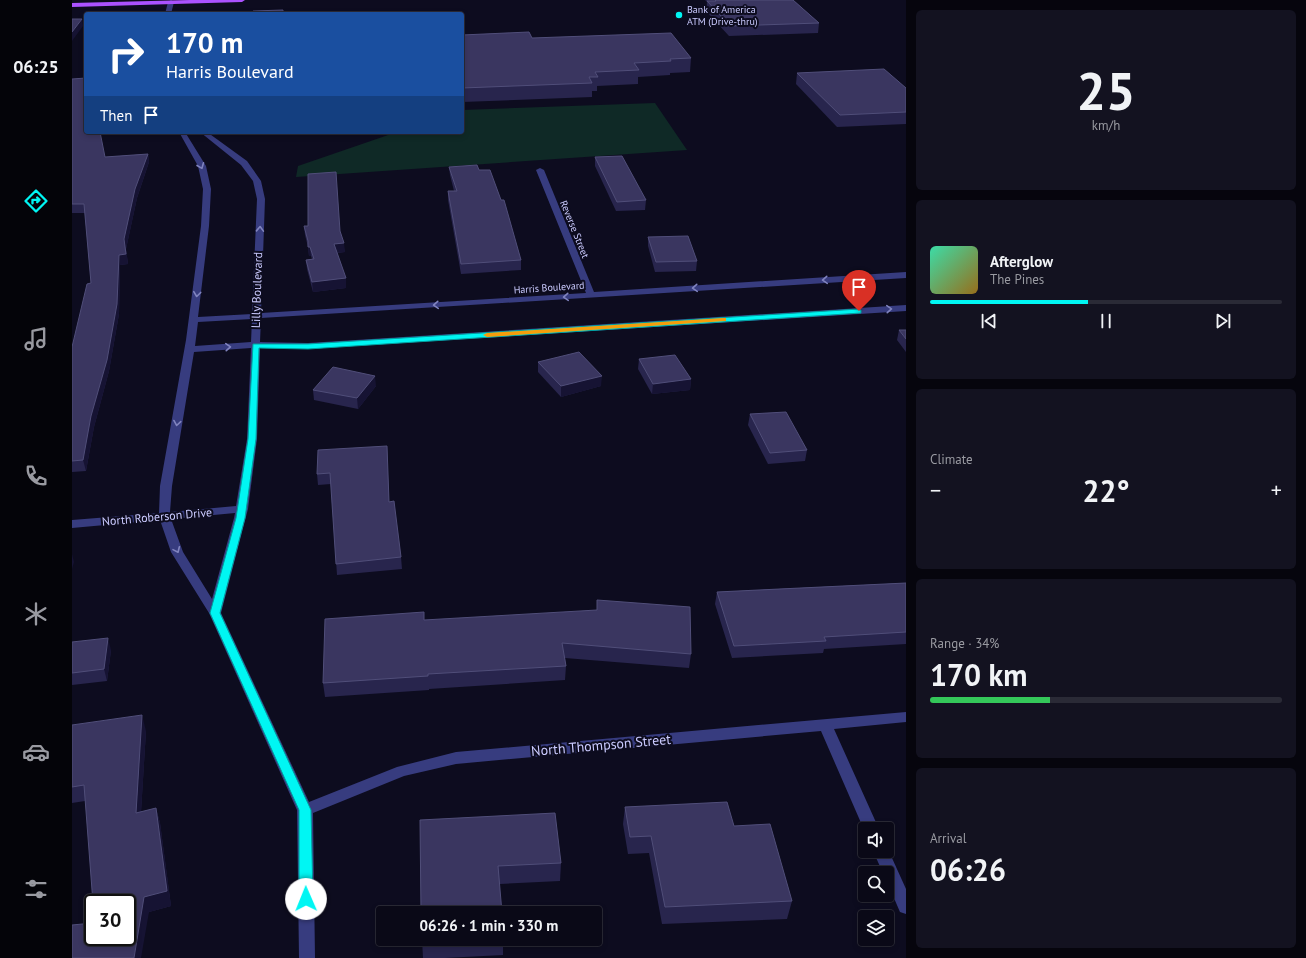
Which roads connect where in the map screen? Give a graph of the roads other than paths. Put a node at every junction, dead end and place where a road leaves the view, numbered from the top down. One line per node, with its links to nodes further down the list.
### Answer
1 (242, 0): 3 (main road)
2 (95, 2): 3 (main road); 4 (main road)
3 (171, 2): 5 (street)
4 (72, 5)
5 (168, 12)
6 (183, 134): 13 (street, one-way to 13)
7 (206, 134): 12 (street, Lilly Boulevard, one-way to 7)
8 (540, 170): 10 (street, Reverse Street)
9 (906, 275): 10 (street, Harris Boulevard, one-way to 10)
10 (591, 295): 12 (street, Harris Boulevard, one-way to 12)
11 (906, 308): 14 (street, one-way to 11)
12 (256, 316): 13 (street, Harris Boulevard); 14 (street, Lilly Boulevard)
13 (193, 320): 15 (street)
14 (255, 345): 15 (street, one-way to 14); 16 (street, Lilly Boulevard)
15 (189, 349): 17 (street, one-way to 17)
16 (242, 510): 17 (street, North Roberson Drive); 19 (street, Lilly Boulevard)
17 (164, 516): 18 (street, North Roberson Drive); 19 (street, one-way to 19)
18 (72, 524)
19 (215, 613): 22 (street)
20 (906, 717): 21 (street, North Thompson Street)
21 (825, 725): 22 (street, North Thompson Street); 23 (street)
22 (305, 810): 26 (street)
23 (868, 822)
24 (884, 858): 25 (street)
25 (906, 907)
26 (307, 958)

